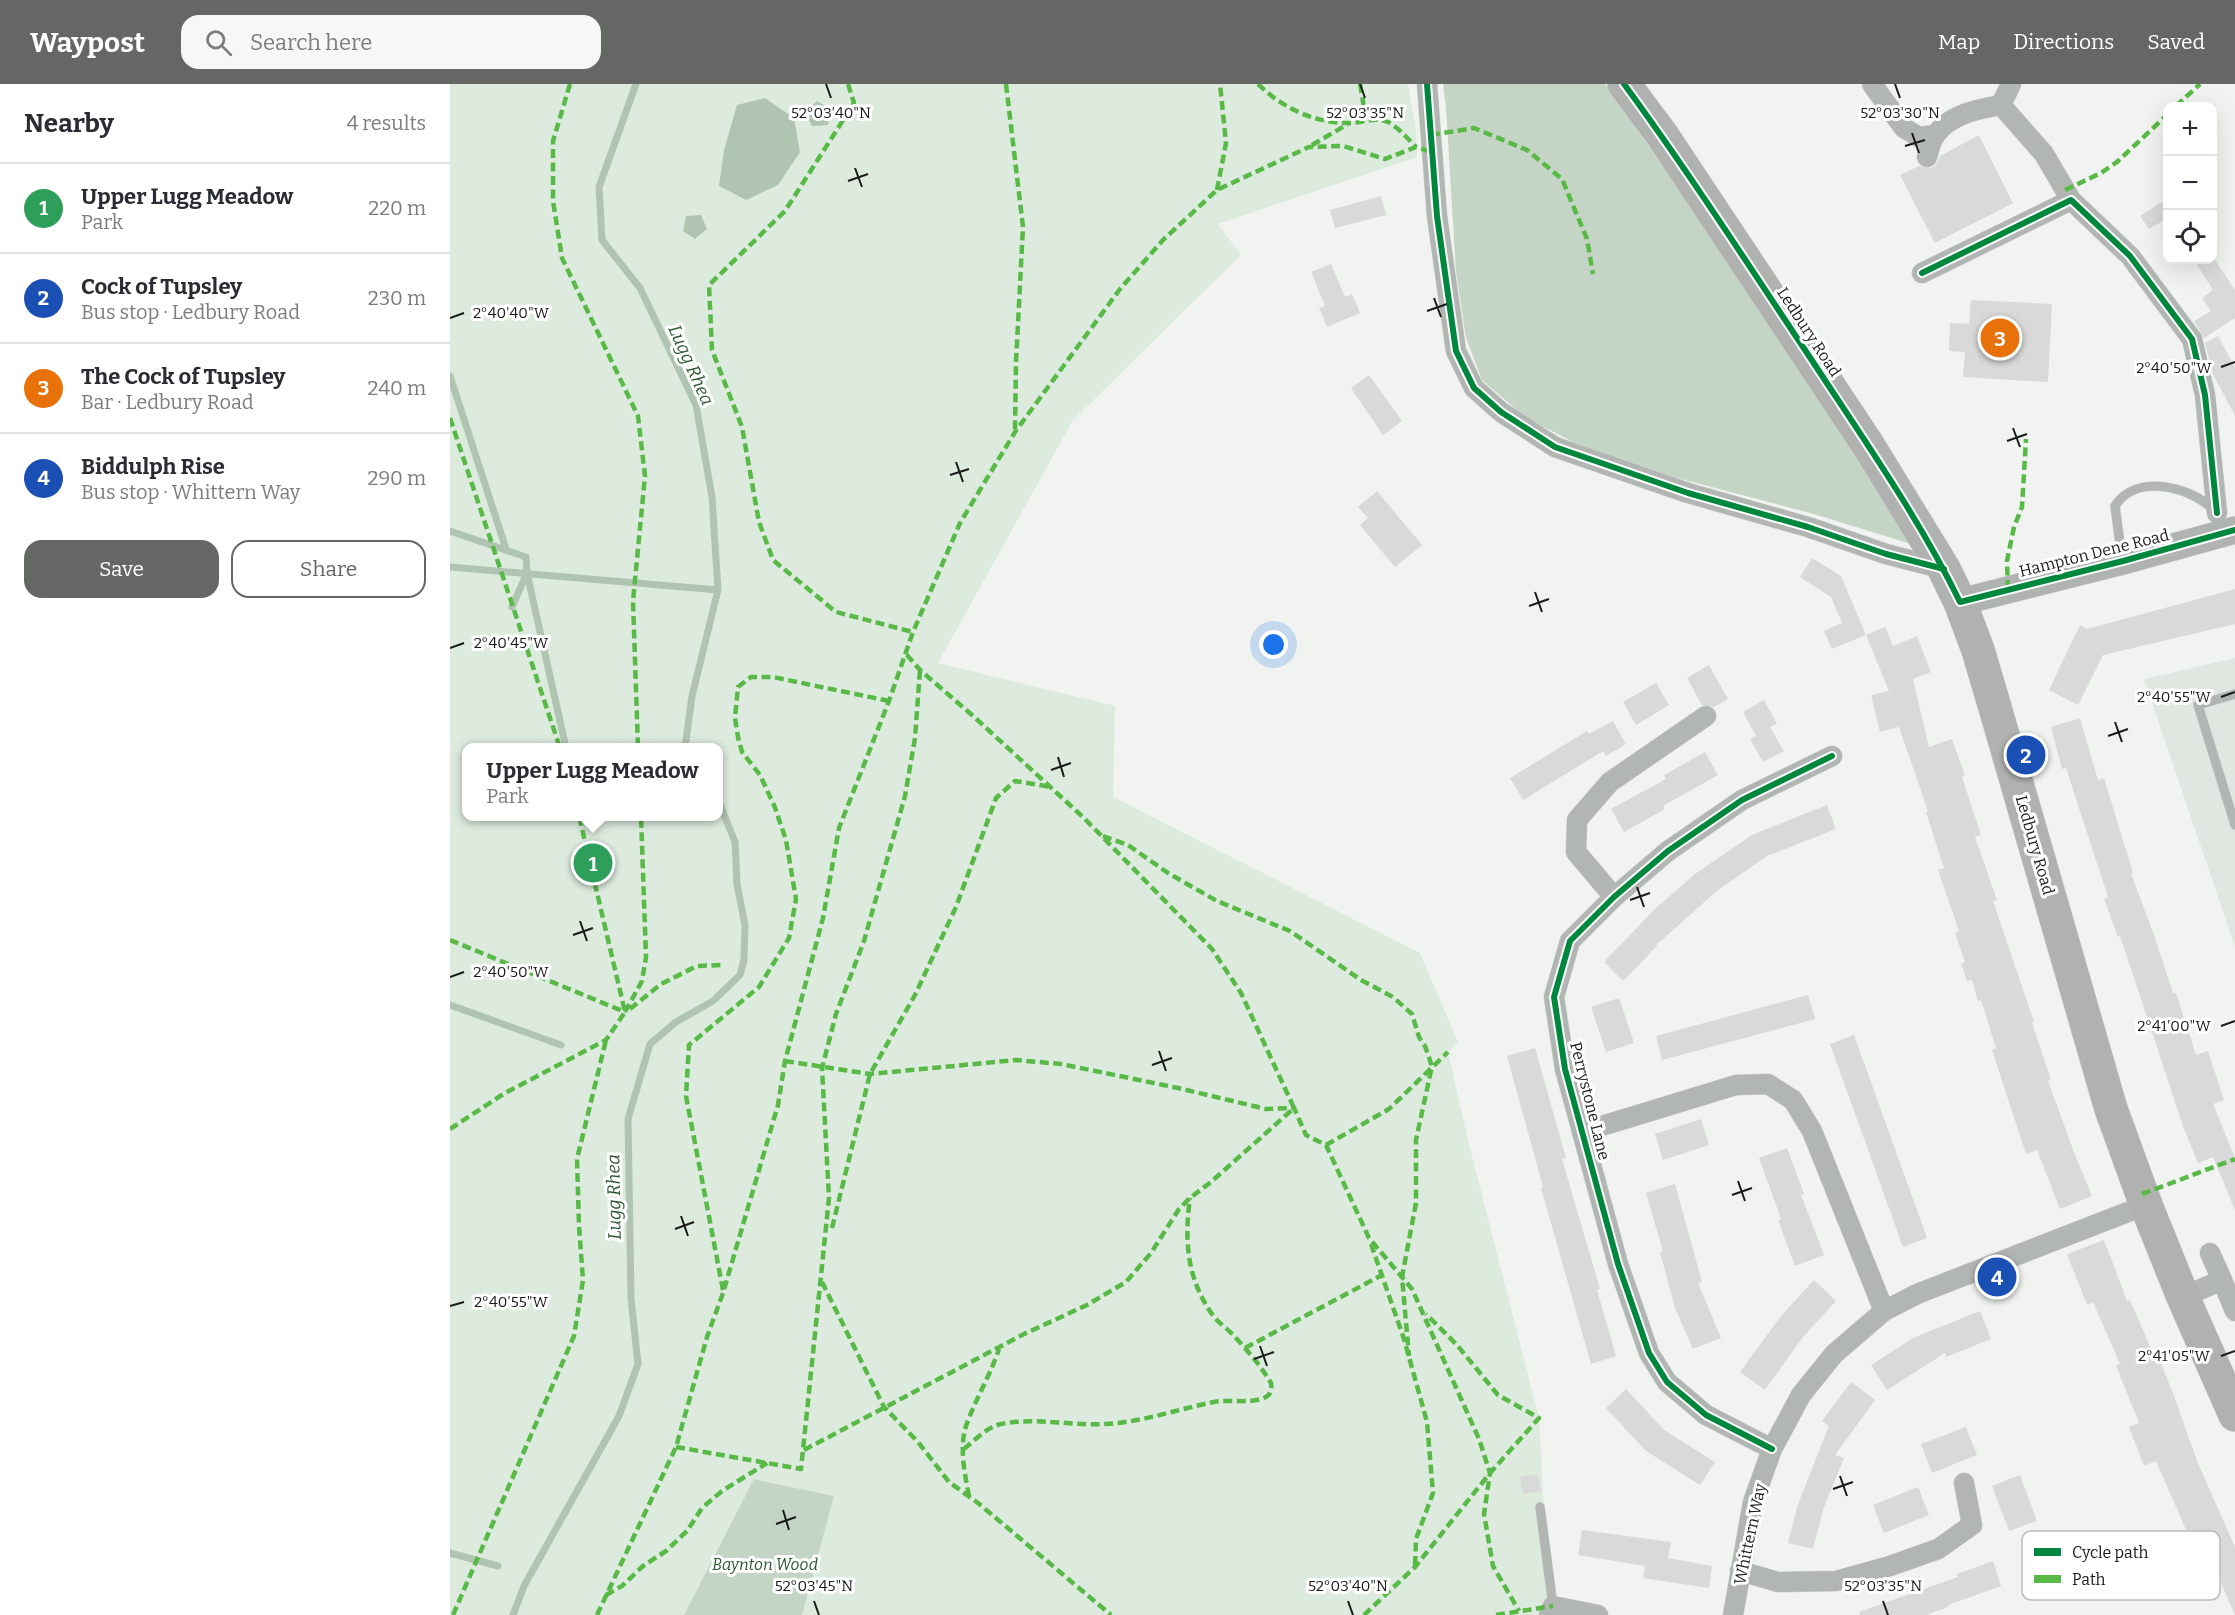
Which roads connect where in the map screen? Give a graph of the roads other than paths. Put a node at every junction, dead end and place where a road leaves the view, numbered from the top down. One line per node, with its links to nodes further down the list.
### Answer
1 (1427, 84): 12 (street)
2 (1624, 84): 12 (highway, Ledbury Road)
3 (1872, 84): 6 (street)
4 (2011, 84): 5 (street)
5 (2001, 105): 6 (street); 8 (street)
6 (1935, 135): 7 (street)
7 (1927, 157)
8 (2071, 200): 9 (street); 10 (street)
9 (1922, 273)
10 (2224, 524): 11 (street, Hampton Dene Road); 11 (lane)
11 (2122, 561): 13 (street, Hampton Dene Road)
12 (1944, 569): 13 (highway, Ledbury Road)
13 (1960, 602): 20 (highway, Ledbury Road)
14 (2235, 694): 17 (lane)
15 (1706, 716): 18 (street)
16 (1832, 756): 18 (street, Perrystone Lane)
17 (2235, 825)
18 (1614, 897): 19 (street, Perrystone Lane)
19 (1582, 1132): 24 (street); 27 (street, Perrystone Lane)
20 (2146, 1205): 23 (highway, Ledbury Road); 24 (street, Whittern Way)
21 (2210, 1253): 22 (street)
22 (2222, 1281): 23 (street); 25 (street)
23 (2183, 1297): 26 (highway, Ledbury Road)
24 (1884, 1311): 27 (street, Whittern Way)
25 (2235, 1311)
26 (2235, 1414)
27 (1772, 1449): 30 (street, Whittern Way)
28 (1964, 1483): 30 (street)
29 (1540, 1507): 31 (lane)
30 (1740, 1571): 33 (street, Whittern Way)
31 (1551, 1611): 32 (street)
32 (1598, 1615)
33 (1733, 1615)

